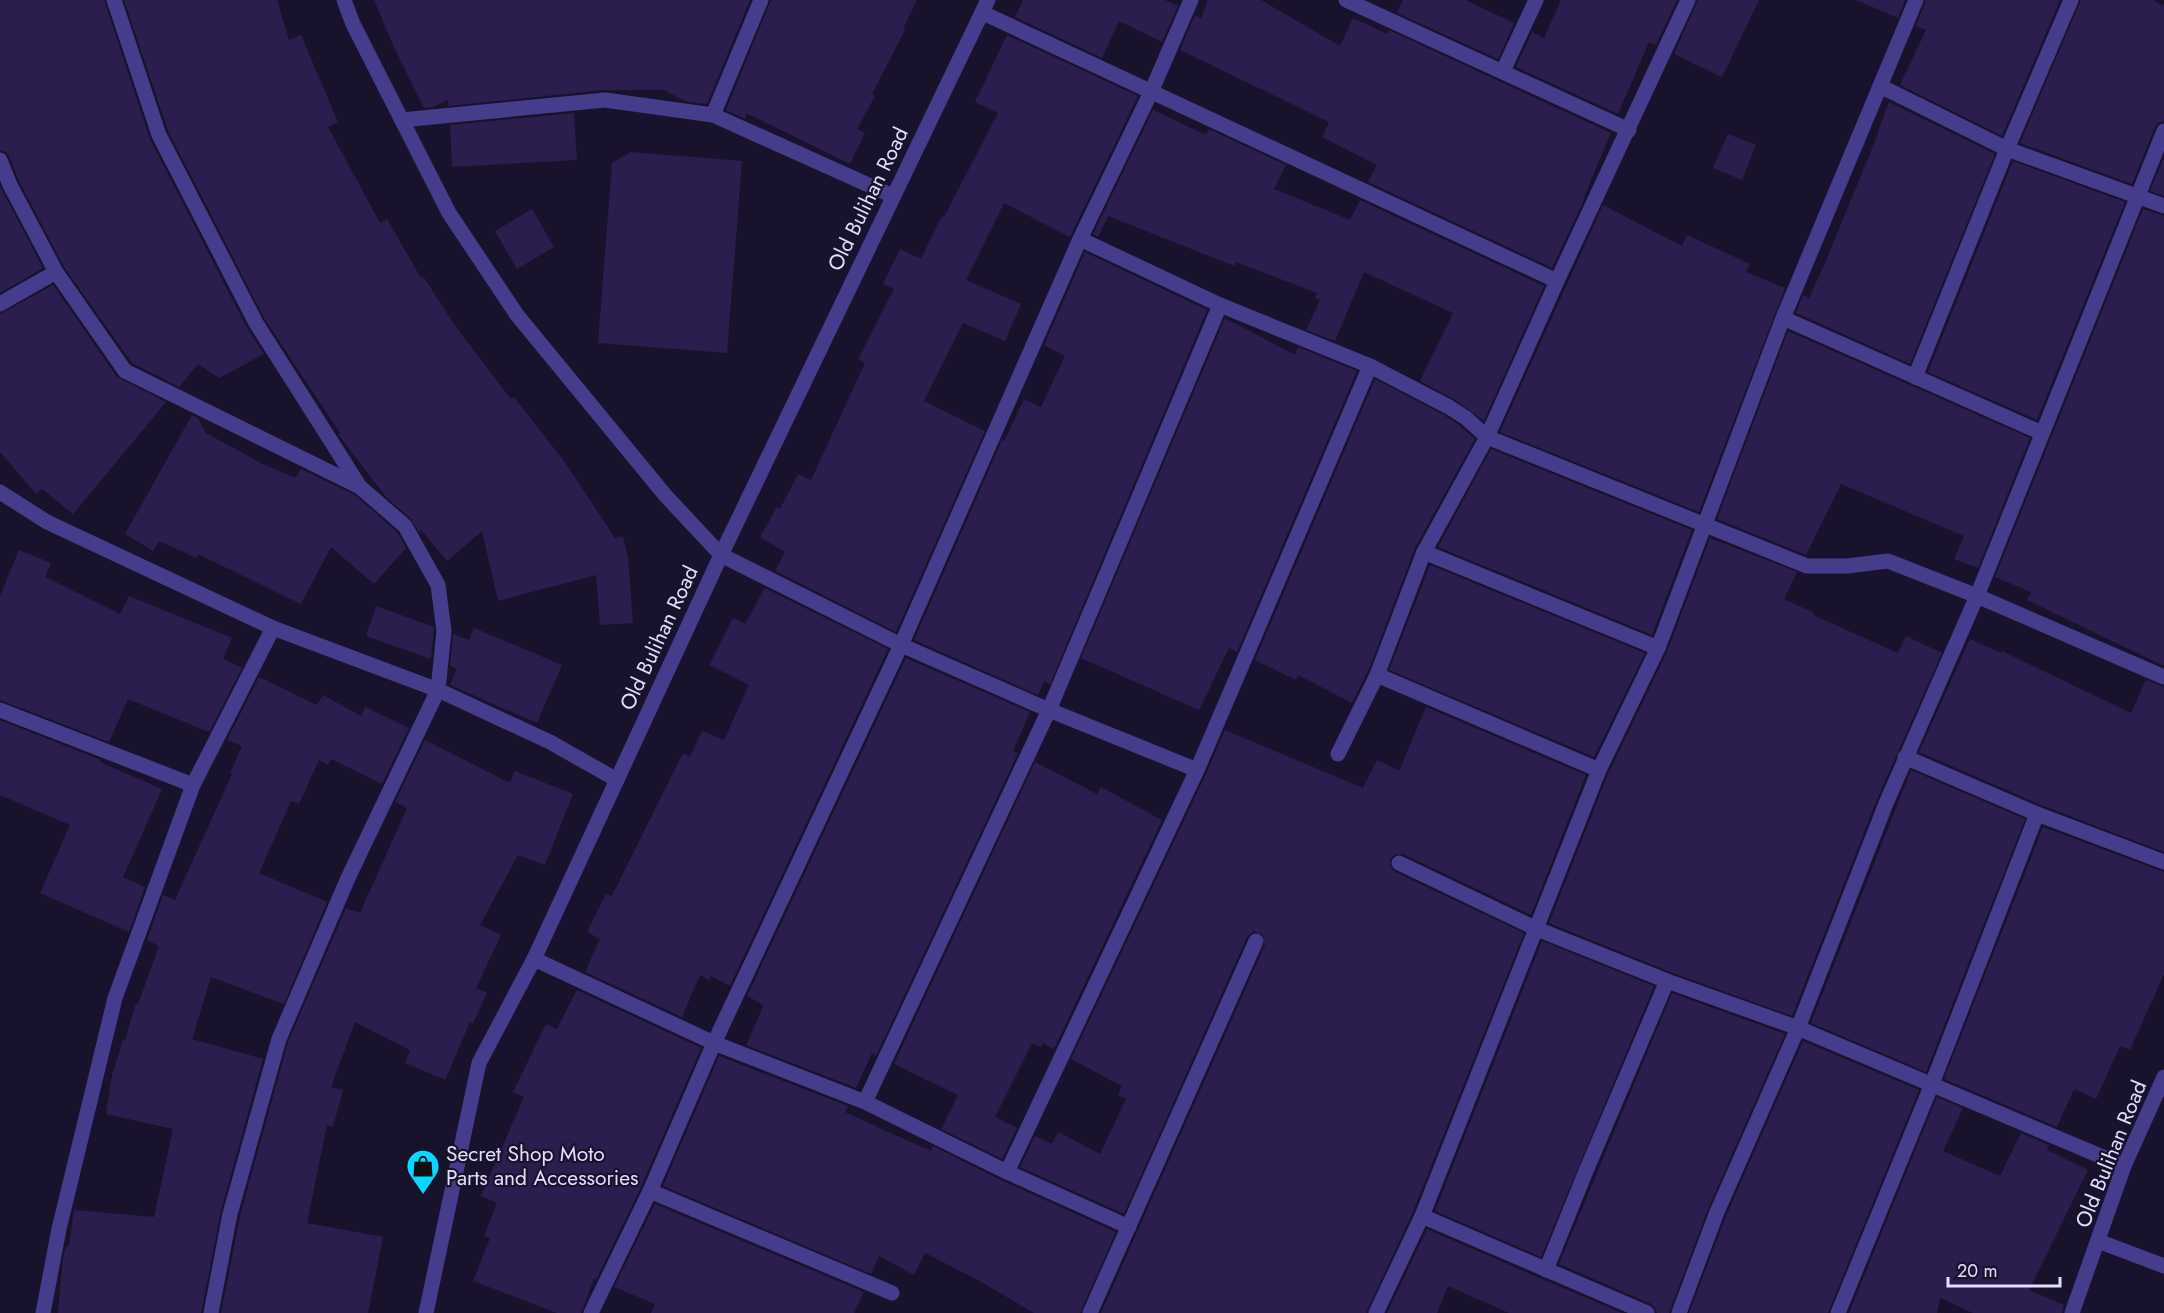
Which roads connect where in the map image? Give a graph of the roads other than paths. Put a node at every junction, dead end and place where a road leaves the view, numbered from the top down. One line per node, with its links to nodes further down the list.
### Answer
1 (114, 0): 34 (street)
2 (344, 0): 16 (street)
3 (761, 0): 15 (street)
4 (1191, 0): 14 (street)
5 (1346, 0): 10 (street)
6 (1536, 0): 12 (street)
7 (1688, 0): 17 (street)
8 (1916, 0): 13 (street)
9 (2071, 0): 19 (street)
10 (1365, 5): 12 (street)
11 (985, 7): 14 (street); 21 (street, Old Bulihan Road)
12 (1503, 71): 17 (street)
13 (1880, 86): 19 (street); 29 (street)
14 (1151, 92): 24 (street); 26 (street)
15 (713, 115): 16 (street); 21 (street)
16 (402, 120): 38 (street)
17 (1629, 130): 26 (street)
18 (2164, 131): 22 (street)
19 (2007, 148): 22 (street); 31 (street)
20 (0, 160): 25 (street)
21 (893, 195): 38 (street, Old Bulihan Road)
22 (2137, 195): 23 (street); 32 (street)
23 (2164, 206)
24 (1080, 239): 28 (street); 41 (street)
25 (56, 272): 27 (street); 34 (street)
26 (1557, 281): 33 (street)
27 (0, 304)
28 (1220, 305): 30 (street); 47 (street)
29 (1783, 318): 31 (street); 36 (street)
30 (1370, 366): 33 (street); 50 (street)
31 (1915, 376): 32 (street)
32 (2042, 434): 39 (street)
33 (1487, 437): 36 (street); 37 (street)
34 (360, 487): 45 (street)
35 (0, 492): 40 (street)
36 (1706, 524): 39 (street); 42 (street)
37 (1424, 552): 42 (street); 43 (street)
38 (721, 555): 41 (street); 52 (street, Old Bulihan Road)
39 (1977, 596): 44 (street); 49 (street)
40 (273, 628): 45 (street); 53 (street)
41 (901, 645): 47 (street); 62 (street)
42 (1658, 648): 51 (street)
43 (1377, 675): 48 (street); 51 (street)
44 (2164, 677)
45 (438, 690): 52 (street); 76 (street)
46 (0, 710): 53 (street)
47 (1049, 710): 50 (street); 65 (street)
48 (1338, 753)
49 (1905, 757): 54 (street); 61 (street)
50 (1197, 770): 67 (street)
51 (1599, 770): 57 (street)
52 (617, 780): 59 (street, Old Bulihan Road)
53 (193, 785): 75 (street)
54 (2037, 814): 55 (street); 64 (street)
55 (2164, 862)
56 (1399, 863): 57 (street)
57 (1537, 929): 60 (street); 69 (street)
58 (1256, 941): 70 (street)
59 (534, 959): 62 (street); 77 (street, Old Bulihan Road)
60 (1667, 981): 61 (street); 73 (street)
61 (1798, 1028): 64 (street); 82 (street)
62 (714, 1043): 65 (street); 68 (street)
63 (2164, 1077): 66 (street, Old Bulihan Road)
64 (1932, 1084): 66 (street); 83 (street)
65 (865, 1102): 67 (street)
66 (2124, 1166): 71 (street, Old Bulihan Road)
67 (1007, 1173): 70 (street)
68 (650, 1191): 74 (street); 78 (street)
69 (1422, 1216): 73 (street); 80 (street)
70 (1129, 1227): 79 (street)
71 (2098, 1241): 72 (street); 84 (street, Old Bulihan Road)
72 (2164, 1266)
73 (1546, 1270): 81 (street)
74 (892, 1293)
75 (43, 1313)
76 (211, 1313)
77 (426, 1313)
78 (591, 1313)
79 (1090, 1313)
80 (1376, 1313)
81 (1647, 1313)
82 (1679, 1313)
83 (1838, 1313)
84 (2072, 1313)

